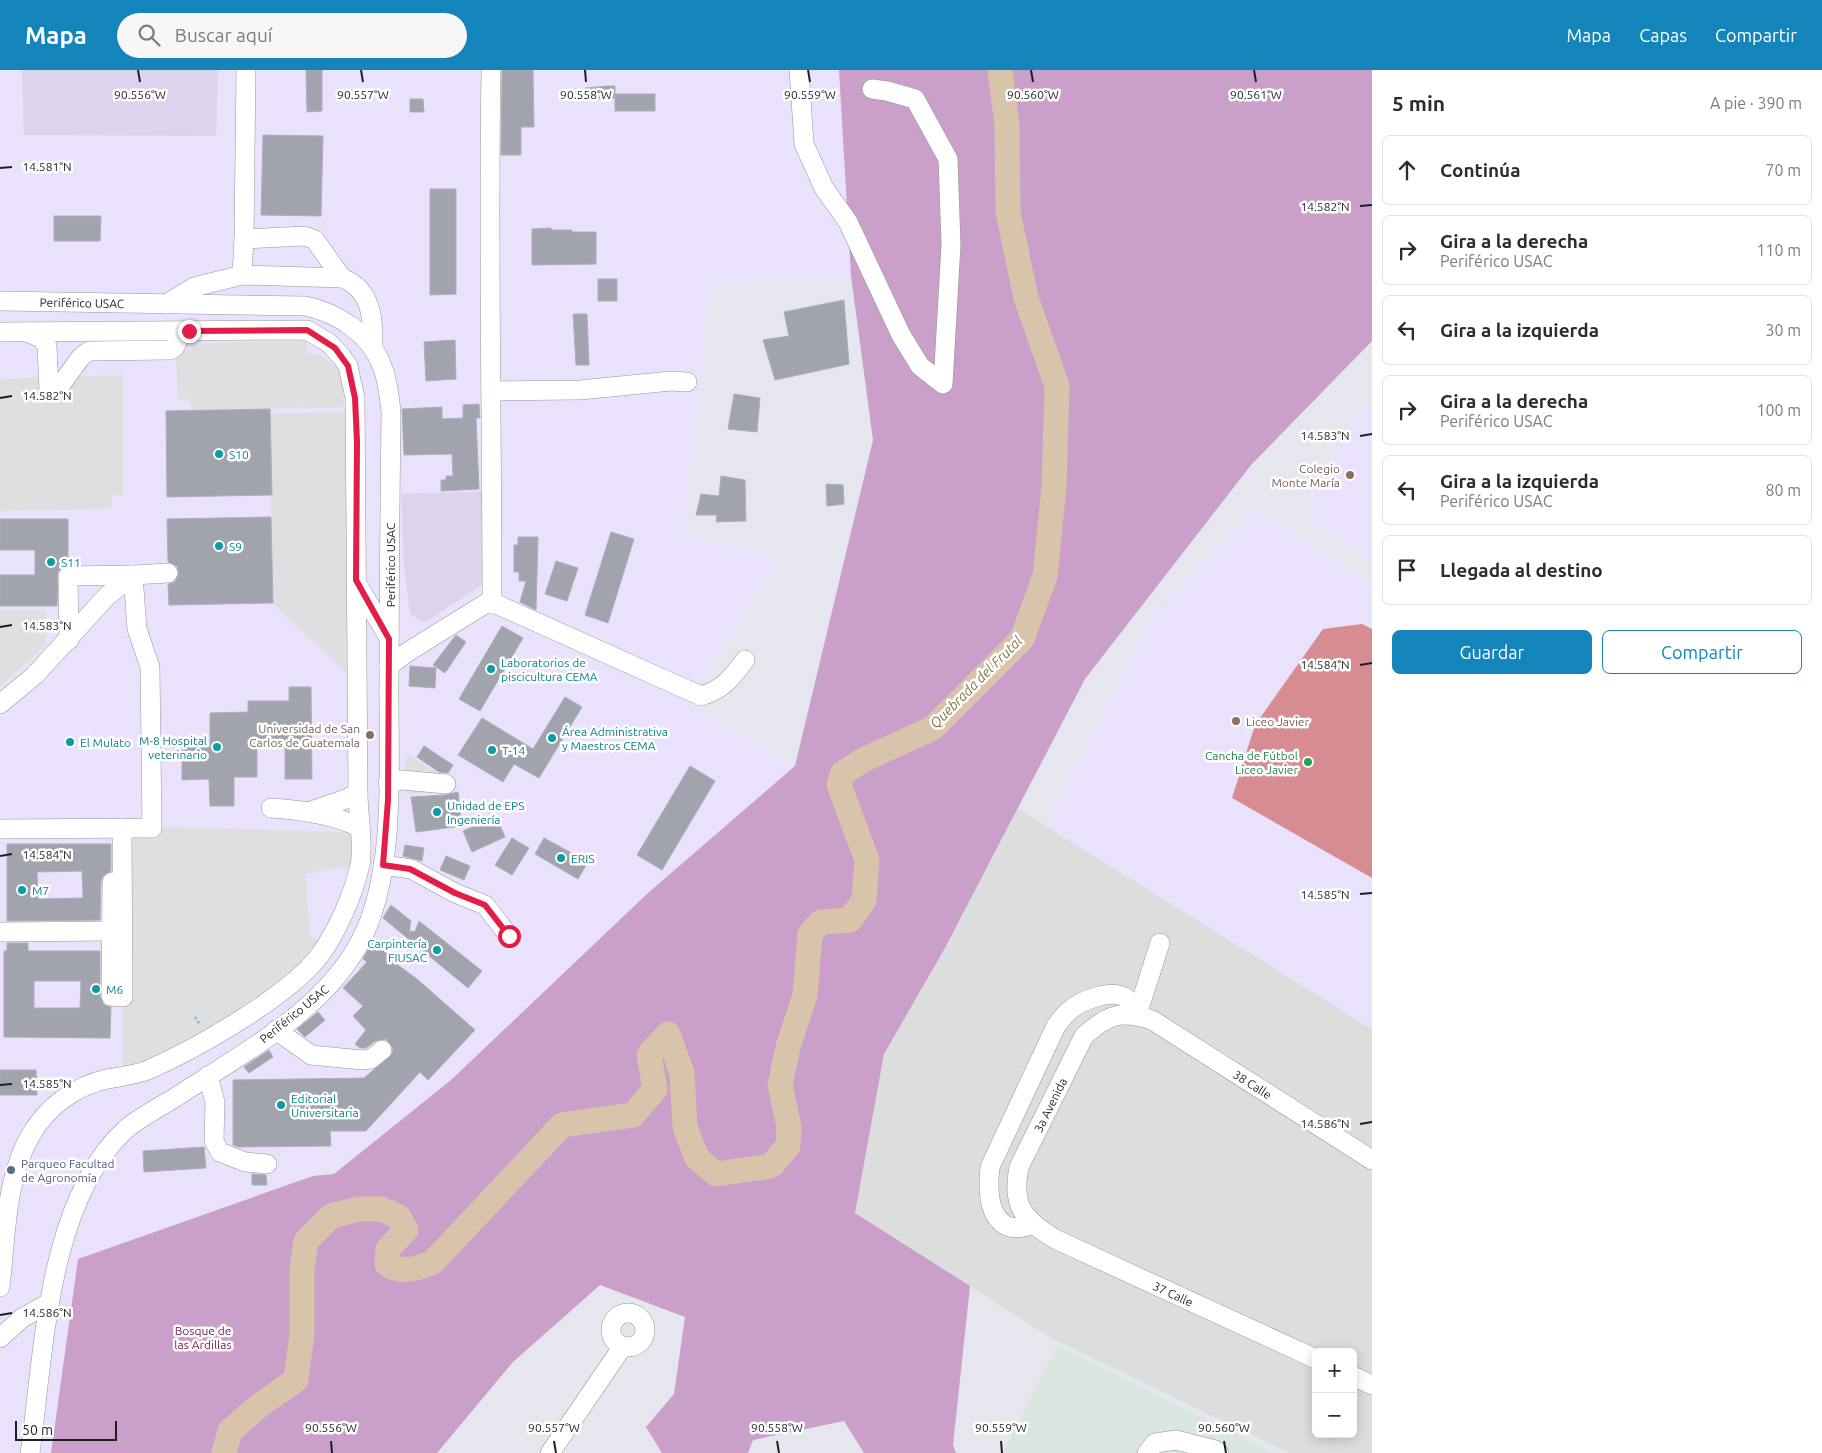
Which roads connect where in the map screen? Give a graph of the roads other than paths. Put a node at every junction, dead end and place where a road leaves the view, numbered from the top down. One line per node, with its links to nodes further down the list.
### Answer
1 (246, 70): 5 (street)
2 (491, 70): 18 (street)
3 (799, 70): 4 (street)
4 (872, 89)
5 (244, 239): 6 (street); 7 (street)
6 (242, 275): 7 (street); 11 (street)
7 (342, 278): 16 (street)
8 (0, 301): 9 (street, Periférico USAC)
9 (22, 301): 10 (street, Periférico USAC); 12 (street)
10 (107, 303): 11 (street, Periférico USAC); 13 (street)
11 (166, 304): 16 (street, Periférico USAC)
12 (0, 310)
13 (175, 331): 15 (street); 15 (street); 21 (street)
14 (0, 332): 15 (street)
15 (26, 332)
16 (373, 349): 23 (street, Periférico USAC)
17 (687, 382): 18 (street)
18 (491, 391): 22 (street)
19 (168, 573): 20 (street)
20 (133, 575): 24 (street); 24 (street); 34 (street)
21 (356, 580): 23 (street); 30 (street)
22 (492, 604): 25 (street); 26 (street)
23 (389, 639): 26 (street, Periférico USAC)
24 (68, 640): 27 (street)
25 (745, 660)
26 (389, 666): 29 (street, Periférico USAC)
27 (0, 704)
28 (446, 784): 29 (street)
29 (388, 791): 36 (street); 37 (street, Periférico USAC)
30 (358, 793): 32 (street); 33 (street)
31 (271, 808): 32 (street)
32 (308, 812): 33 (street)
33 (359, 827): 36 (street)
34 (122, 828): 35 (street); 39 (street)
35 (0, 829)
36 (361, 846): 50 (street)
37 (383, 865): 41 (street); 44 (street, Periférico USAC)
38 (112, 882): 39 (street)
39 (112, 931): 40 (street)
40 (0, 932)
41 (509, 936)
42 (1160, 942): 43 (street)
43 (1135, 1014): 47 (street, 38 Calle); 49 (street, 3a Avenida); 49 (street)
44 (276, 1030): 45 (street); 46 (street, Periférico USAC)
45 (382, 1050)
46 (208, 1076): 48 (street); 51 (street, Periférico USAC)
47 (1372, 1160)
48 (267, 1164)
49 (1032, 1225): 54 (street, 37 Calle)
50 (0, 1288)
51 (49, 1303): 52 (street); 57 (street, Periférico USAC)
52 (0, 1338)
53 (622, 1346): 58 (street)
54 (1312, 1357)
55 (1357, 1378): 56 (street)
56 (1372, 1385)
57 (30, 1453)
58 (550, 1453)
59 (1147, 1453): 60 (street)
60 (1219, 1453)

